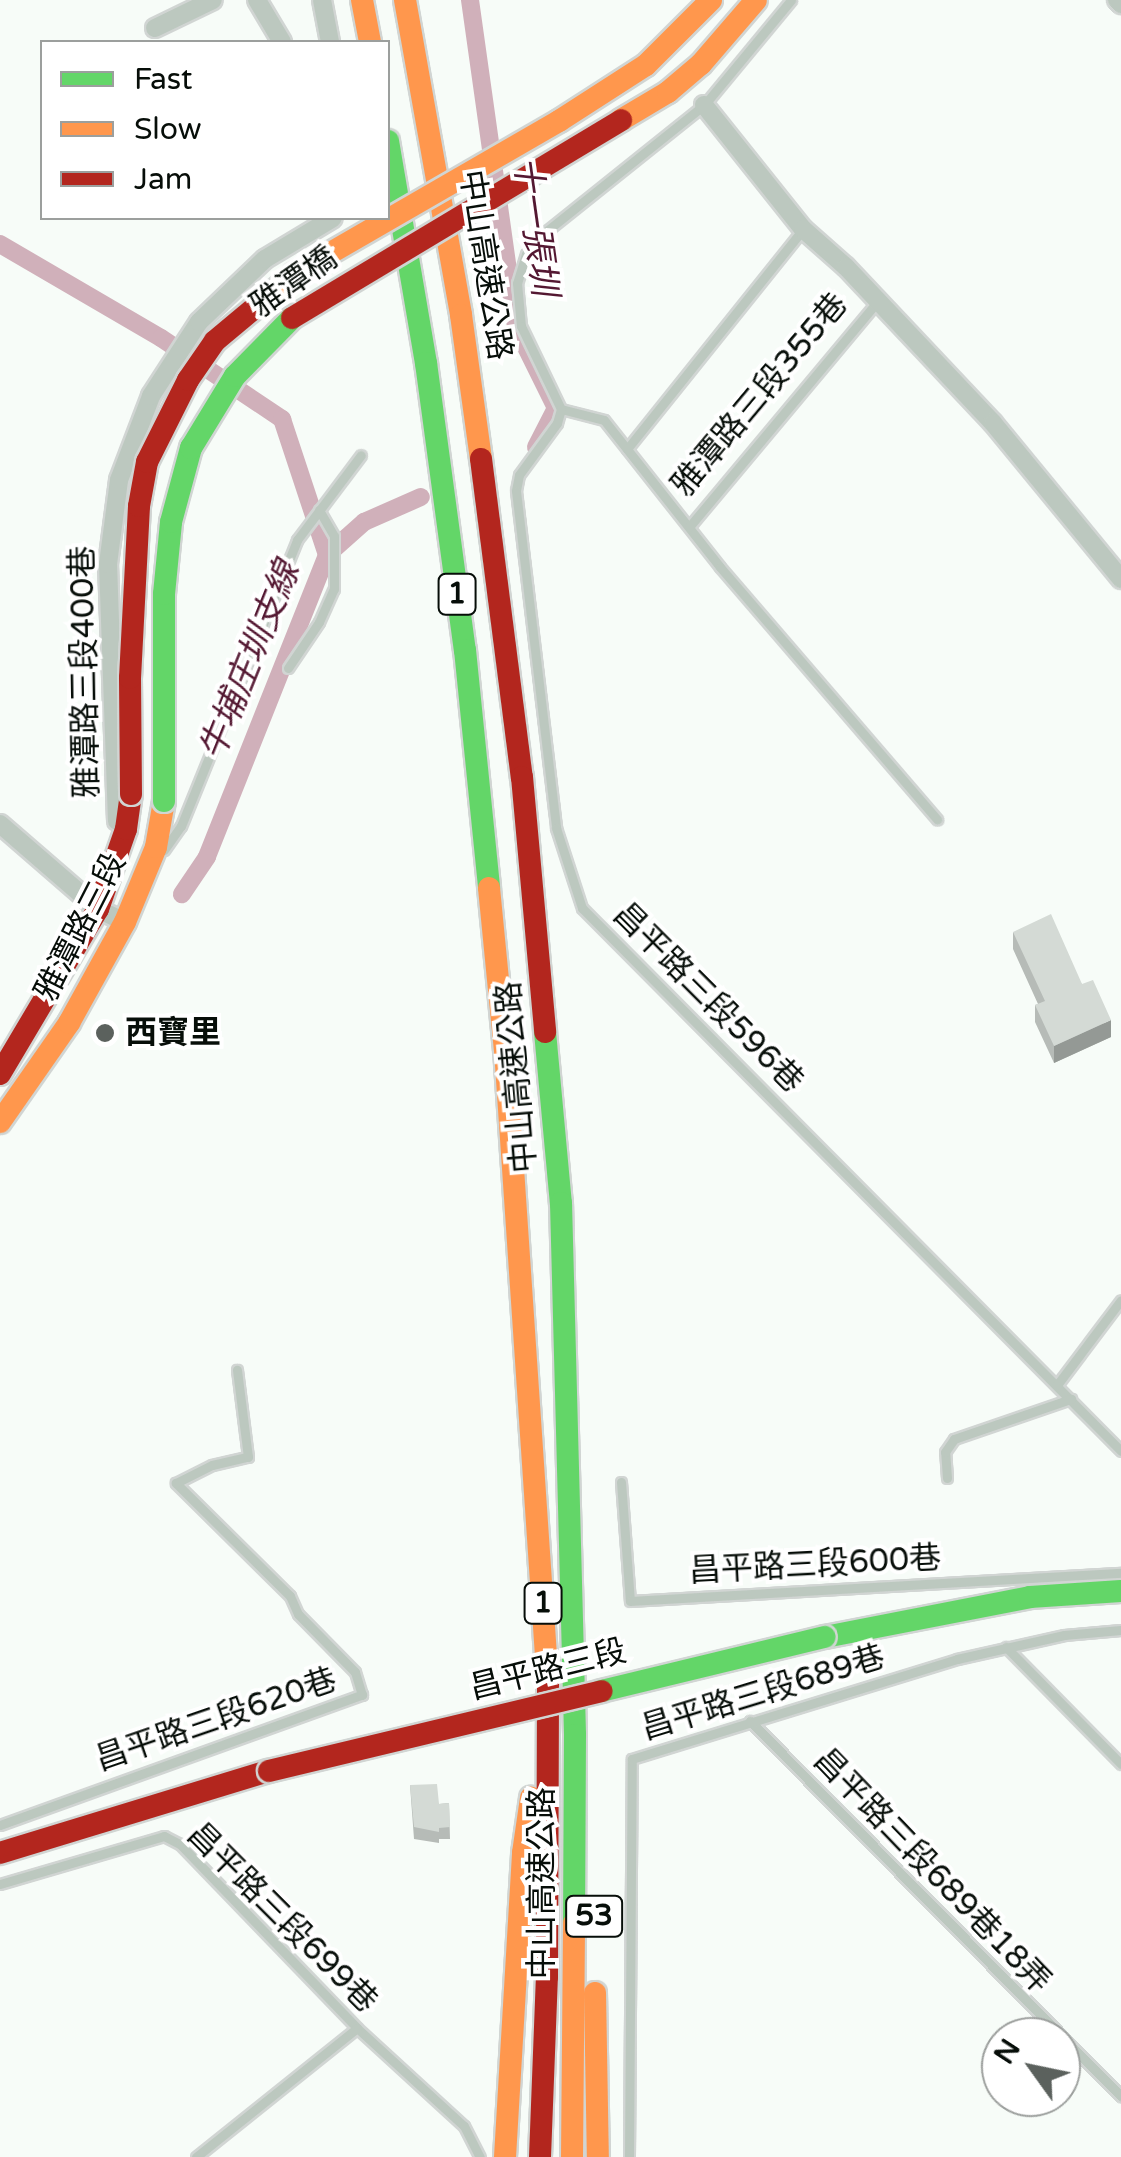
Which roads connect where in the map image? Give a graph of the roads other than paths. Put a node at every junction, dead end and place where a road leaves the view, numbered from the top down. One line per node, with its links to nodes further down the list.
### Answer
1 (213, 0): 9 (street)
2 (257, 0): 10 (street)
3 (322, 0): 11 (street)
4 (362, 0): 12 (main road)
5 (405, 0): 48 (main road, 中山高速公路 / 1)
6 (711, 0): 15 (main road, 雅潭橋, bridge)
7 (756, 0): 28 (main road, 雅潭橋, bridge)
8 (790, 0): 13 (lane)
9 (156, 28)
10 (281, 40)
11 (330, 40)
12 (370, 40)
13 (704, 105): 18 (street, 雅潭路三段355巷); 20 (lane)
14 (390, 152): 47 (main road, 中山高速公路 / 1)
15 (390, 219)
16 (330, 220): 32 (street, 雅潭路三段400巷)
17 (388, 220): 27 (main road, 雅潭橋, bridge)
18 (803, 229): 19 (street, 雅潭路三段355巷); 21 (lane, 雅潭路三段355巷)
19 (877, 302): 24 (lane, 雅潭路三段355巷); 25 (street, 雅潭路三段355巷)
20 (561, 409): 21 (lane); 38 (lane, 昌平路三段596巷)
21 (628, 449): 24 (lane)
22 (360, 455): 23 (lane)
23 (318, 512): 26 (lane); 31 (lane)
24 (689, 527): 29 (lane)
25 (1121, 579)
26 (288, 668)
27 (131, 794): 32 (main road, 雅潭路三段)
28 (164, 801): 31 (main road, 雅潭路三段)
29 (937, 819)
30 (0, 824): 32 (street)
31 (146, 877): 33 (main road, 雅潭路三段)
32 (98, 909): 33 (street); 34 (main road, 雅潭路三段)
33 (125, 922): 35 (main road, 雅潭路三段)
34 (0, 1074)
35 (0, 1122)
36 (1121, 1300): 38 (lane)
37 (238, 1370): 51 (lane, 昌平路三段620巷)
38 (1056, 1385): 39 (lane, 昌平路三段596巷)
39 (1071, 1399): 40 (lane, 昌平路三段596巷); 41 (lane)
40 (1121, 1451)
41 (947, 1478)
42 (621, 1482): 43 (lane, 昌平路三段600巷)
43 (1121, 1572)
44 (1121, 1591): 52 (main road, 昌平路三段, bridge)
45 (1121, 1630): 46 (lane, 昌平路三段689巷)
46 (1006, 1647): 49 (lane, 昌平路三段689巷); 50 (lane)
47 (548, 1673): 58 (main road); 59 (main road, 中山高速公路 / 1)
48 (574, 1676): 60 (main road, 中山高速公路 / 1); 61 (main road, 53)
49 (750, 1721): 55 (lane, 昌平路三段689巷18弄); 62 (lane, 昌平路三段689巷)
50 (1121, 1764)
51 (0, 1825)
52 (0, 1853)
53 (0, 1884): 54 (lane, 昌平路三段699巷)
54 (356, 2028): 56 (lane); 57 (lane, 昌平路三段699巷)
55 (1121, 2096)
56 (196, 2157)
57 (480, 2157)
58 (504, 2157)
59 (540, 2157)
60 (572, 2157)
61 (598, 2157)
62 (628, 2157)

